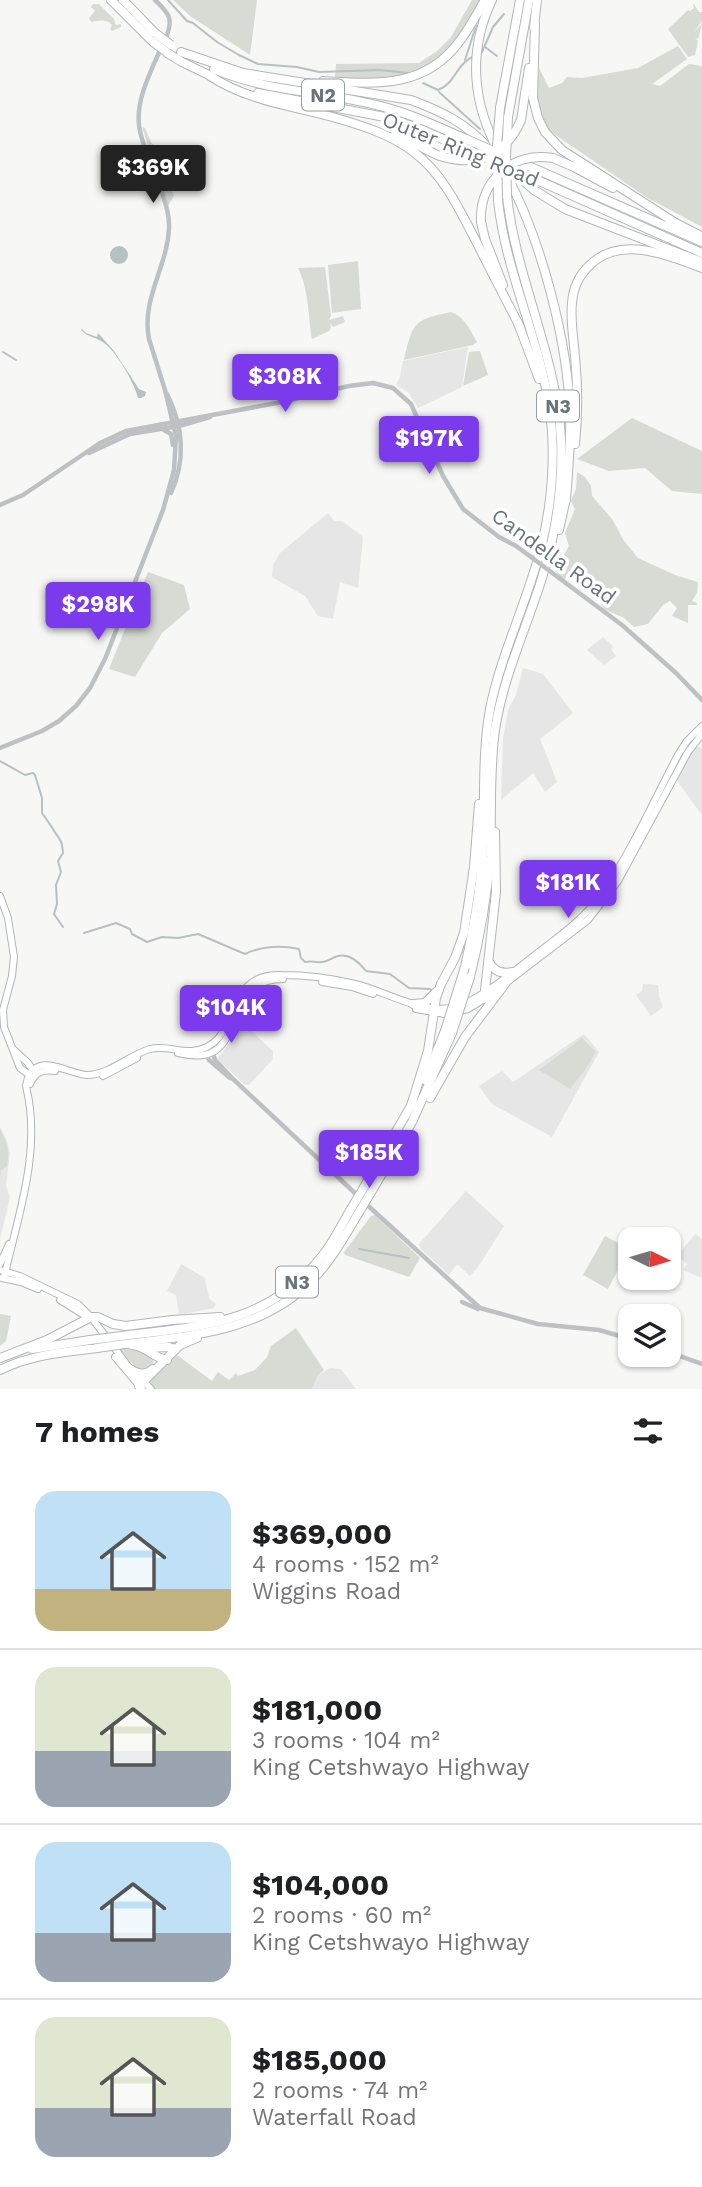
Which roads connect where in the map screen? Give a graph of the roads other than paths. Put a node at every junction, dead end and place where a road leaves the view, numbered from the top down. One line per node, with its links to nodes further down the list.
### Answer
1 (111, 0): 10 (highway, Outer Ring Road / N2)
2 (123, 0): 10 (highway, Outer Ring Road / N2)
3 (155, 0): 21 (street)
4 (485, 0): 14 (highway)
5 (492, 0): 19 (highway)
6 (520, 0): 25 (highway, N3, bridge)
7 (529, 0): 29 (highway, N3, bridge)
8 (537, 0): 9 (highway)
9 (535, 24): 15 (highway, bridge); 16 (highway)
10 (153, 37): 11 (highway, Outer Ring Road / N2, bridge)
11 (170, 49): 12 (highway, Outer Ring Road / N2); 13 (highway, Outer Ring Road / N2)
12 (181, 52): 14 (highway); 17 (highway, Outer Ring Road / N2, bridge)
13 (210, 76): 15 (highway); 18 (highway, Outer Ring Road / N2, bridge)
14 (289, 80): 26 (highway)
15 (298, 109): 20 (highway)
16 (674, 222): 17 (highway); 20 (highway, bridge)
17 (702, 240)
18 (702, 253)
19 (702, 265): 26 (highway)
20 (520, 327): 25 (highway)
21 (176, 424): 22 (street); 23 (street); 24 (street); 28 (street); 30 (street, Candella Road, bridge)
22 (160, 429): 23 (street); 24 (street)
23 (102, 444): 27 (street)
24 (175, 456): 28 (street)
25 (552, 463): 31 (highway, N3)
26 (566, 500): 29 (highway)
27 (0, 505)
28 (163, 510): 34 (street)
29 (528, 618): 35 (highway, N3)
30 (702, 700)
31 (490, 712): 39 (highway); 44 (highway, N3, bridge)
32 (702, 726): 38 (main road)
33 (702, 734): 40 (main road)
34 (0, 748)
35 (491, 791): 37 (highway); 44 (highway, N3, bridge)
36 (0, 896): 45 (main road)
37 (488, 962): 38 (highway); 41 (highway)
38 (513, 972): 41 (main road)
39 (441, 984): 42 (highway); 43 (highway)
40 (505, 984): 41 (main road); 54 (highway)
41 (484, 995): 43 (main road)
42 (409, 1004): 43 (main road); 46 (main road)
43 (434, 1011): 53 (highway)
44 (449, 1032): 53 (highway, N3); 54 (highway, N3)
45 (12, 1048): 47 (main road); 49 (main road)
46 (208, 1050): 48 (main road); 50 (main road); 62 (street)
47 (23, 1058): 48 (main road); 50 (main road)
48 (42, 1065): 50 (main road)
49 (20, 1068): 50 (main road); 51 (main road)
50 (33, 1074): 51 (main road); 52 (main road)
51 (26, 1086): 52 (main road)
52 (29, 1099): 57 (main road)
53 (411, 1106): 55 (highway, N3)
54 (412, 1122): 55 (highway, N3)
55 (367, 1191): 56 (highway, N3, bridge)
56 (355, 1211): 63 (highway, N3); 65 (highway, N3)
57 (12, 1239): 58 (main road); 60 (main road)
58 (1, 1256): 59 (main road)
59 (0, 1264)
60 (2, 1274): 64 (main road); 64 (main road)
61 (462, 1302): 62 (street)
62 (486, 1311): 66 (street)
63 (242, 1316): 64 (highway); 67 (highway, N3)
64 (92, 1318): 71 (highway); 76 (main road); 78 (main road)
65 (213, 1332): 67 (highway, N3); 70 (highway)
66 (618, 1336)
67 (118, 1342): 68 (highway, N3, bridge); 69 (highway)
68 (94, 1344): 71 (highway, N3); 77 (highway, N3)
69 (147, 1349): 70 (highway); 74 (highway)
70 (176, 1349): 74 (highway)
71 (16, 1352): 73 (highway, N3)
72 (681, 1357): 75 (street)
73 (0, 1358)
74 (162, 1359): 78 (highway)
75 (702, 1364)
76 (130, 1369): 78 (highway)
77 (0, 1370)
78 (142, 1382): 79 (main road)
79 (151, 1389)

